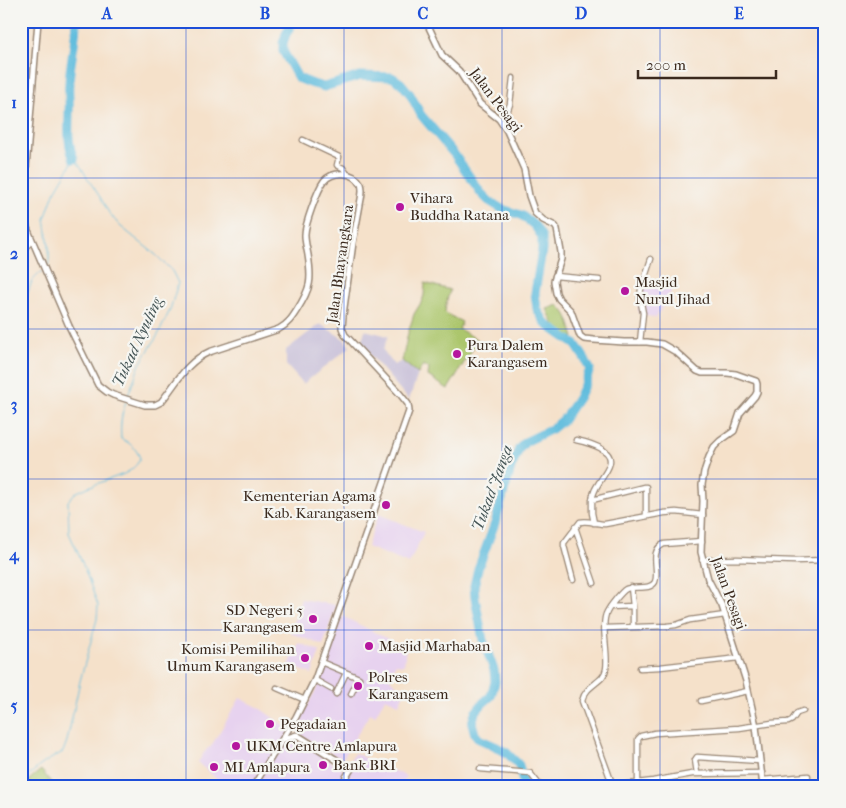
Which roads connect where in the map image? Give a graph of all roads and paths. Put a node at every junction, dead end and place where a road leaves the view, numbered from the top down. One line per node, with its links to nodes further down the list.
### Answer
1 (38, 21): 7 (street)
2 (426, 21): 4 (street, Jalan Pesagi)
3 (513, 78): 4 (street)
4 (503, 125): 10 (street, Jalan Pesagi)
5 (304, 140): 6 (street)
6 (347, 174): 7 (street, Jalan Bhayangkara); 31 (street, Jalan Bhayangkara)
7 (32, 241): 8 (street)
8 (21, 250)
9 (651, 259): 12 (street)
10 (555, 276): 11 (street); 12 (street, Jalan Pesagi)
11 (599, 280)
12 (640, 342): 15 (street, Jalan Pesagi)
13 (576, 440): 14 (street)
14 (592, 500): 16 (street); 17 (street)
15 (703, 515): 16 (street); 19 (street, Jalan Pesagi)
16 (646, 516): 17 (street)
17 (594, 523): 18 (street)
18 (575, 527): 22 (street); 23 (street)
19 (702, 541): 20 (street, Jalan Pesagi); 24 (street)
20 (702, 560): 21 (street); 27 (street, Jalan Pesagi)
21 (825, 560)
22 (574, 580)
23 (594, 583)
24 (631, 587): 25 (street); 26 (street)
25 (632, 606): 26 (street); 28 (street)
26 (610, 607): 29 (street)
27 (725, 615): 28 (street); 30 (street, Jalan Pesagi)
28 (634, 627): 29 (street)
29 (605, 628): 54 (street)
30 (739, 658): 32 (street); 37 (street, Jalan Pesagi)
31 (321, 662): 33 (street); 34 (street, Jalan Bhayangkara)
32 (640, 668)
33 (346, 673): 38 (street); 39 (street)
34 (315, 680): 36 (street); 40 (street, Jalan Bhayangkara)
35 (277, 688): 40 (street)
36 (331, 689)
37 (748, 692): 41 (street); 44 (street, Jalan Pesagi)
38 (336, 694)
39 (351, 694)
40 (305, 700): 43 (street, Jalan Bhayangkara)
41 (701, 701)
42 (803, 710): 44 (street)
43 (291, 726): 45 (street); 46 (street, Jalan Bhayangkara)
44 (756, 726): 47 (street, Jalan Pesagi); 53 (street)
45 (297, 736): 46 (street); 56 (street)
46 (283, 740): 55 (street, Jalan Bhayangkara)
47 (760, 761): 49 (street, Jalan Pesagi); 50 (street)
48 (480, 770): 57 (street)
49 (762, 772): 50 (street); 52 (street, Jalan Pesagi)
50 (697, 773): 53 (street)
51 (808, 776): 52 (street)
52 (763, 780): 58 (street, Jalan Pesagi)
53 (638, 782): 54 (street)
54 (613, 786)
55 (253, 787)
56 (340, 787)
57 (541, 787)
58 (764, 787)

